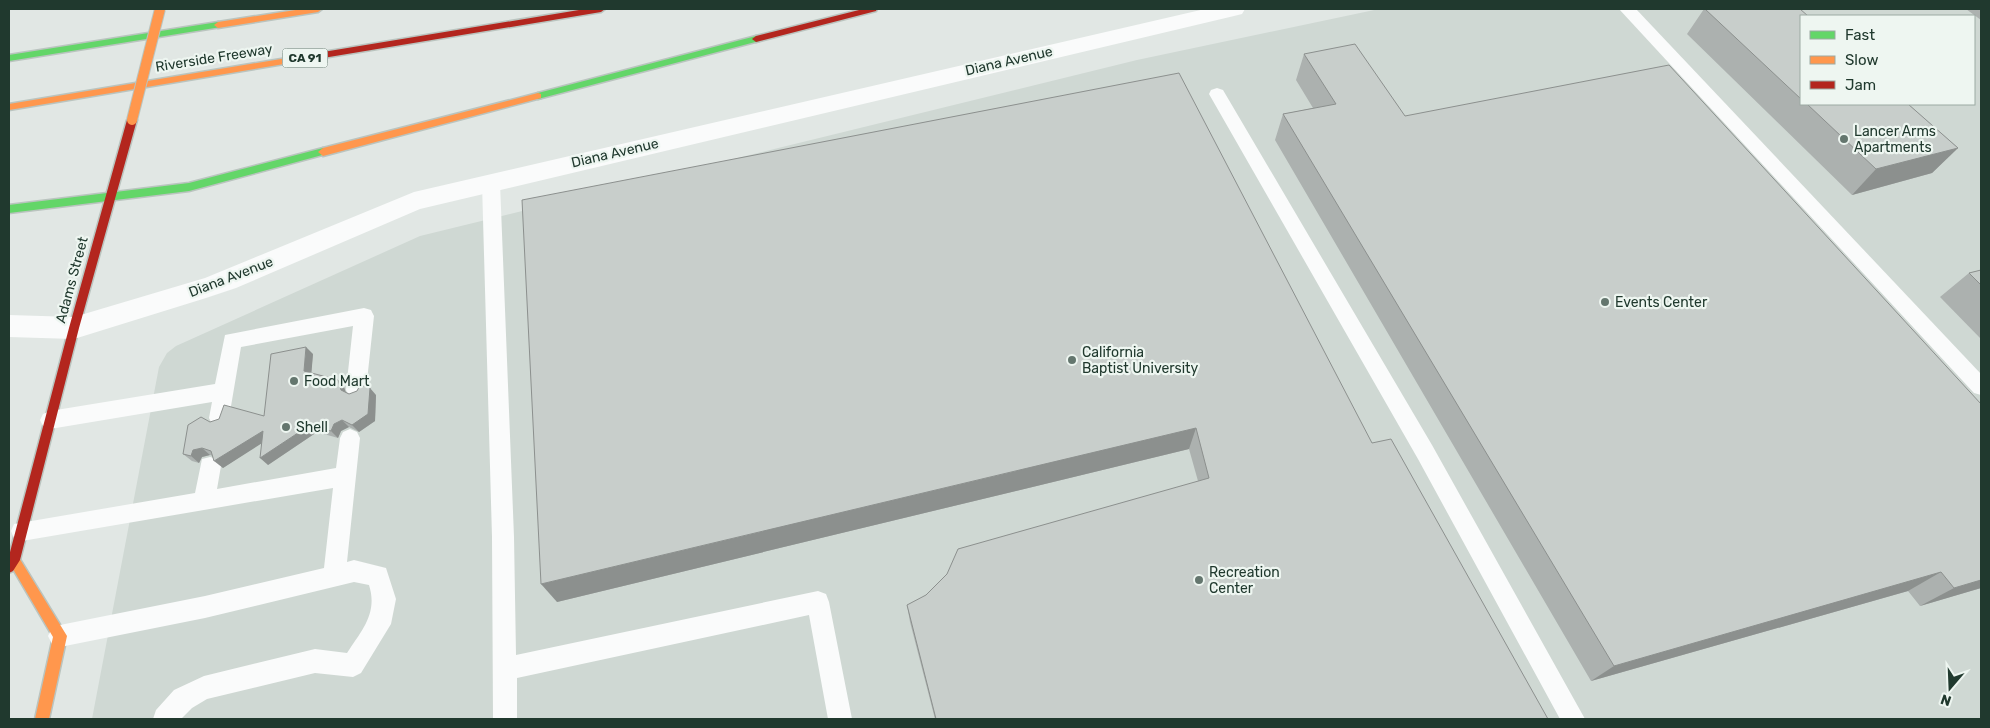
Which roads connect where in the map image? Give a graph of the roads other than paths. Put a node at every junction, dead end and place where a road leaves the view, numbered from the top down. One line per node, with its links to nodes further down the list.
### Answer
1 (160, 9): 11 (main road, Adams Street, bridge)
2 (318, 9): 7 (main road)
3 (602, 9): 9 (main road, Riverside Freeway / CA 91)
4 (874, 9): 11 (main road)
5 (1234, 9): 10 (street, Diana Avenue)
6 (1627, 9): 15 (lane)
7 (9, 58)
8 (1217, 94): 33 (lane)
9 (9, 107)
10 (491, 183): 14 (street, Diana Avenue); 28 (lane)
11 (110, 196): 12 (main road); 14 (main road, Adams Street)
12 (9, 209)
13 (9, 326): 14 (street, Diana Avenue)
14 (74, 328): 19 (main road, Adams Street)
15 (1981, 387)
16 (356, 390): 17 (lane)
17 (223, 391): 18 (lane); 19 (lane)
18 (219, 418)
19 (50, 420): 24 (main road, Adams Street)
20 (350, 438): 22 (lane)
21 (210, 466): 23 (lane)
22 (346, 476): 23 (lane); 26 (lane)
23 (204, 501): 24 (lane)
24 (22, 531): 25 (main road, Adams Street)
25 (11, 564): 27 (main road, Adams Street)
26 (334, 576): 27 (lane); 30 (lane)
27 (60, 636): 29 (main road)
28 (504, 669): 31 (lane); 32 (lane)
29 (42, 719)
30 (166, 719)
31 (505, 719)
32 (840, 719)
33 (1573, 719)

